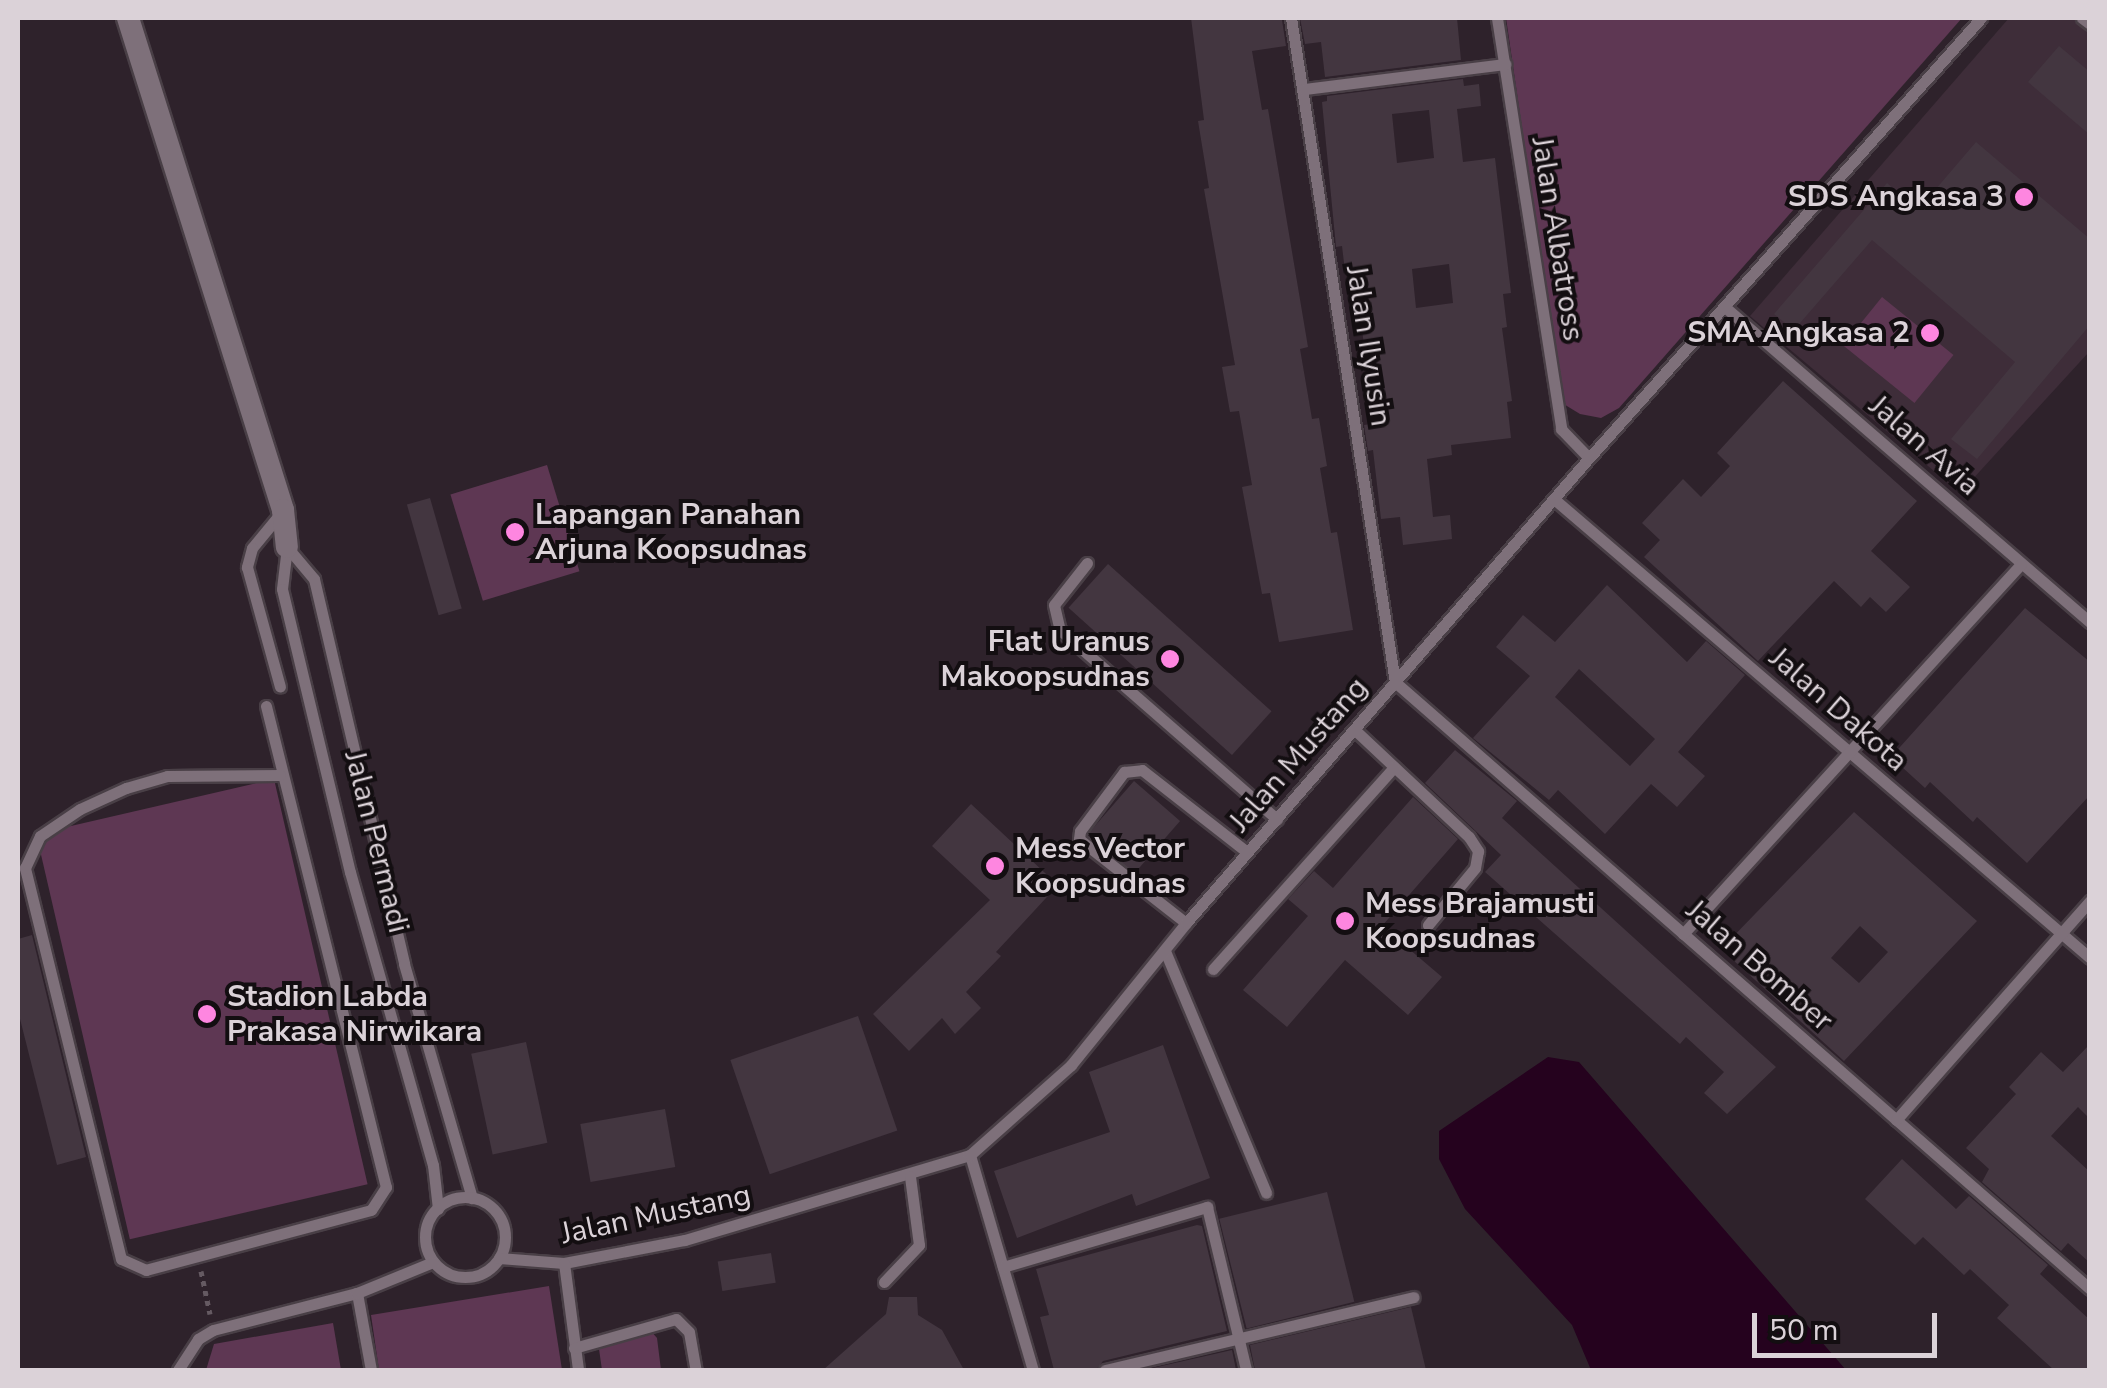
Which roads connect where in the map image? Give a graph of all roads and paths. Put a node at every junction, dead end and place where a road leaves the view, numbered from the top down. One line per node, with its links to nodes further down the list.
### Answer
1 (128, 18): 12 (street, Jalan Permadi)
2 (1291, 18): 8 (lane, Jalan Ilyusin)
3 (1497, 18): 7 (lane, Jalan Albatross)
4 (1981, 18): 9 (lane, Jalan Mustang)
5 (2082, 18): 6 (lane)
6 (2090, 24)
7 (1505, 64): 8 (lane); 10 (lane, Jalan Albatross)
8 (1304, 89): 17 (lane, Jalan Ilyusin)
9 (1726, 308): 10 (lane, Jalan Mustang); 15 (lane, Jalan Avia)
10 (1588, 458): 11 (lane, Jalan Mustang)
11 (1554, 499): 17 (lane, Jalan Mustang); 21 (lane, Jalan Dakota)
12 (283, 510): 13 (street, Jalan Permadi); 18 (lane)
13 (287, 547): 38 (lane, Jalan Permadi); 39 (lane, Jalan Permadi)
14 (1087, 563): 24 (lane)
15 (2021, 564): 16 (lane, Jalan Avia); 21 (lane)
16 (2090, 622)
17 (1395, 682): 20 (lane, Jalan Mustang); 29 (lane, Jalan Bomber)
18 (280, 686)
19 (266, 706): 23 (lane)
20 (1356, 730): 22 (lane); 24 (lane, Jalan Mustang)
21 (1847, 750): 29 (lane); 30 (lane, Jalan Dakota)
22 (1394, 767): 28 (lane); 33 (lane)
23 (280, 775): 40 (lane); 40 (lane)
24 (1277, 819): 25 (lane, Jalan Mustang)
25 (1248, 852): 27 (lane, Jalan Mustang); 27 (lane)
26 (2090, 901): 30 (lane)
27 (1186, 923): 31 (lane, Jalan Mustang)
28 (1428, 925)
29 (1684, 934): 34 (lane, Jalan Bomber)
30 (2061, 934): 32 (lane, Jalan Dakota); 34 (lane)
31 (1165, 950): 35 (lane, Jalan Mustang); 37 (lane)
32 (2090, 958)
33 (1213, 969)
34 (1896, 1120): 46 (lane, Jalan Bomber)
35 (970, 1156): 36 (lane, Jalan Mustang); 44 (lane)
36 (910, 1177): 43 (lane, Jalan Mustang); 45 (lane)
37 (1266, 1193)
38 (472, 1198): 39 (lane); 41 (lane)
39 (438, 1208): 42 (lane)
40 (198, 1258): 49 (path)
41 (500, 1258): 42 (lane); 43 (lane, Jalan Mustang)
42 (433, 1262): 47 (lane)
43 (564, 1263): 51 (lane)
44 (1002, 1267): 50 (lane); 56 (lane)
45 (884, 1282)
46 (2090, 1289)
47 (357, 1293): 49 (lane); 53 (lane)
48 (1413, 1297): 50 (lane)
49 (214, 1330): 52 (lane)
50 (1236, 1338): 57 (lane); 58 (lane)
51 (574, 1348): 54 (lane); 55 (lane)
52 (178, 1370)
53 (370, 1370)
54 (578, 1370)
55 (696, 1370)
56 (1033, 1370)
57 (1104, 1370)
58 (1246, 1370)

